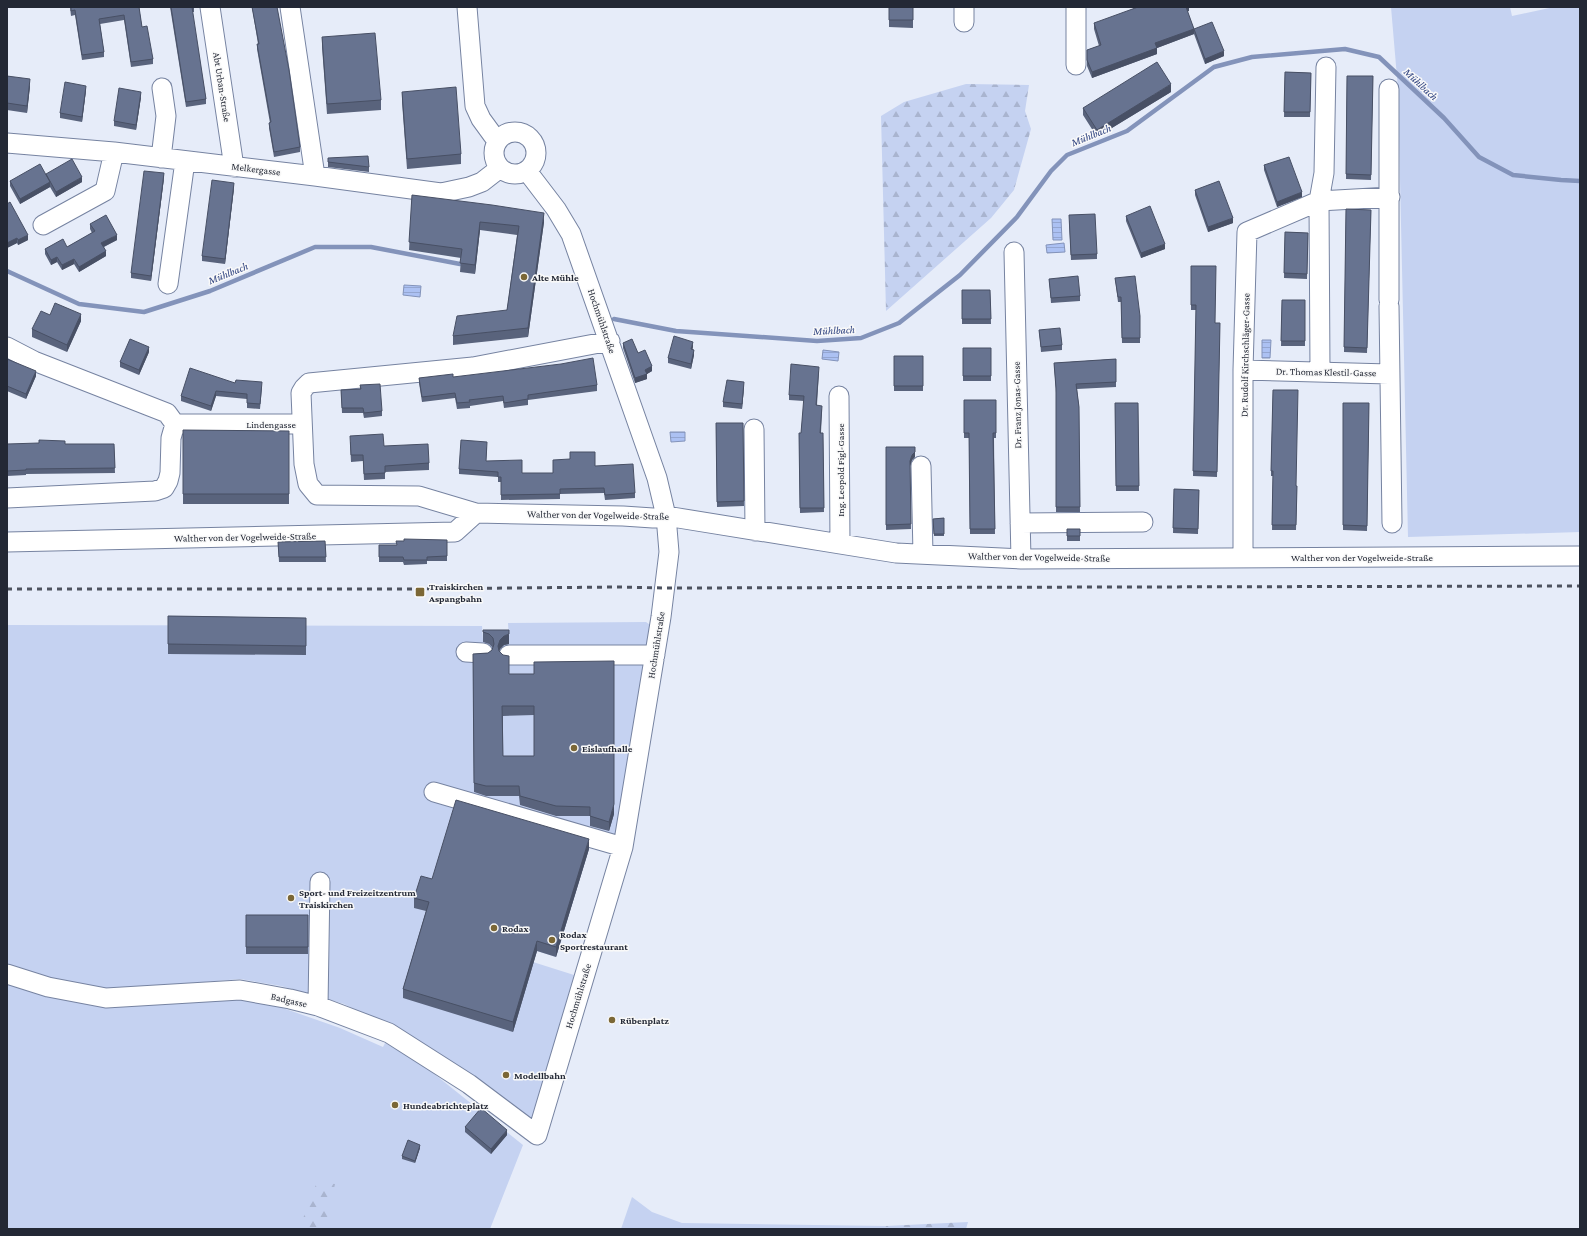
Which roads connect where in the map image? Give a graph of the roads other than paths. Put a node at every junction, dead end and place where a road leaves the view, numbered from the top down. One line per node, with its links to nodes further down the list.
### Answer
1 (210, 7): 14 (street, Abt Urban-Straße)
2 (290, 7): 17 (street)
3 (467, 7): 9 (street)
4 (1076, 7): 5 (street)
5 (1076, 65)
6 (1326, 67): 19 (street)
7 (162, 88): 12 (street)
8 (1389, 89): 18 (street, Dr. Thomas Klestil-Gasse)
9 (497, 141): 15 (street); 16 (street)
10 (7, 143): 11 (street, Melkergasse)
11 (114, 152): 12 (street, Melkergasse); 20 (street)
12 (161, 158): 13 (street, Melkergasse)
13 (184, 161): 14 (street, Melkergasse); 22 (street)
14 (234, 167): 17 (street, Melkergasse)
15 (500, 168): 16 (street); 17 (street, Melkergasse)
16 (527, 171): 23 (street, Hochmühlstraße)
17 (316, 176)
18 (1390, 197): 19 (street); 27 (street, Dr. Thomas Klestil-Gasse)
19 (1320, 202): 25 (street, Dr. Rudolf Kirchschläger-Gasse); 26 (street)
20 (43, 225)
21 (1014, 252): 37 (street, Dr. Franz Jonas-Gasse)
22 (168, 284)
23 (610, 341): 30 (street, Lindengasse); 35 (street, Hochmühlstraße)
24 (7, 347): 29 (street)
25 (1243, 370): 26 (street, Dr. Thomas Klestil-Gasse); 44 (street, Dr. Rudolf Kirchschläger-Gasse)
26 (1320, 371): 27 (street, Dr. Thomas Klestil-Gasse)
27 (1389, 374): 38 (street)
28 (839, 396): 41 (street, Ing. Leopold Figl-Gasse)
29 (175, 424): 30 (street, Lindengasse); 33 (street)
30 (302, 424): 34 (street, Walther von der Vogelweide-Straße)
31 (754, 429): 39 (street)
32 (921, 466): 42 (street)
33 (7, 498)
34 (476, 513): 35 (street, Walther von der Vogelweide-Straße); 40 (street, Walther von der Vogelweide-Straße)
35 (666, 516): 39 (street, Walther von der Vogelweide-Straße); 47 (street, Hochmühlstraße)
36 (1143, 522): 37 (street)
37 (1020, 523): 45 (street, Dr. Franz Jonas-Gasse)
38 (1392, 523)
39 (755, 531): 41 (street, Walther von der Vogelweide-Straße)
40 (7, 542)
41 (840, 544): 42 (street, Walther von der Vogelweide-Straße)
42 (923, 554): 45 (street, Walther von der Vogelweide-Straße)
43 (1580, 556): 44 (street, Walther von der Vogelweide-Straße)
44 (1243, 558): 45 (street, Walther von der Vogelweide-Straße)
45 (1021, 559)
46 (509, 655): 47 (street)
47 (655, 655): 49 (street, Hochmühlstraße)
48 (434, 792): 49 (street)
49 (623, 847): 53 (street, Hochmühlstraße)
50 (320, 882): 52 (street)
51 (7, 974): 52 (street, Badgasse)
52 (318, 1006): 53 (street, Badgasse)
53 (537, 1135)

